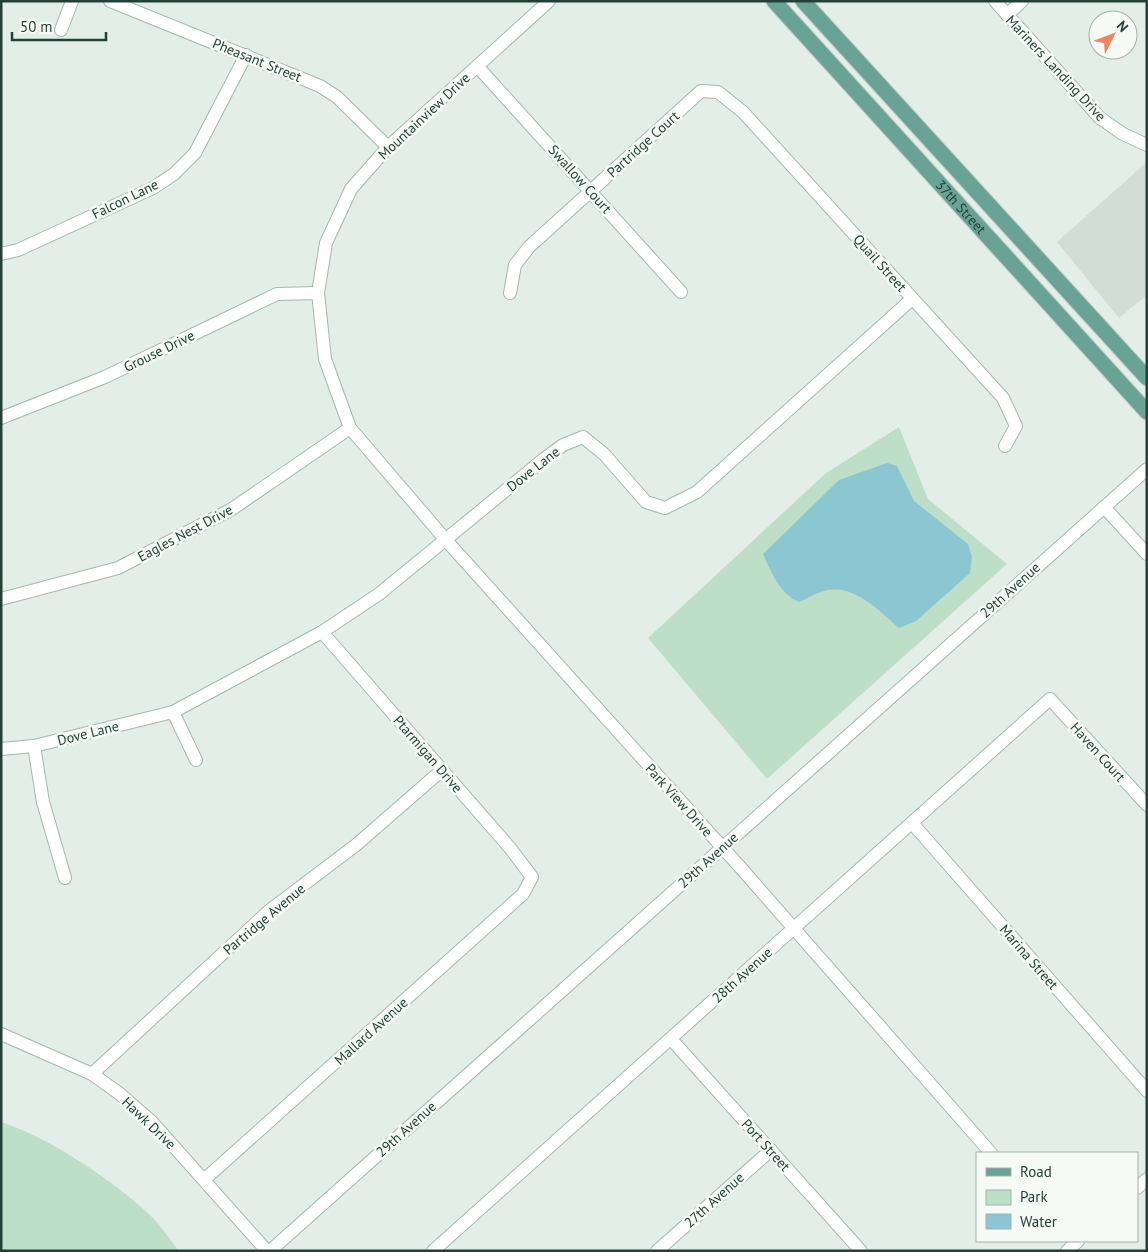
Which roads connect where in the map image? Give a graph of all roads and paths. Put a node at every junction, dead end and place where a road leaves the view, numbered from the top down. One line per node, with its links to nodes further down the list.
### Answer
1 (72, 1): 9 (street)
2 (110, 1): 10 (street, Pheasant Street)
3 (549, 1): 11 (street, Mountainview Drive)
4 (774, 1): 22 (main road, 37th Street)
5 (803, 1): 21 (main road, 37th Street)
6 (995, 1): 8 (street, Mariners Landing Drive)
7 (1022, 1): 8 (street)
8 (1007, 15): 13 (street, Mariners Landing Drive)
9 (61, 30)
10 (246, 55): 14 (street, Pheasant Street); 16 (street, Falcon Lane)
11 (478, 67): 14 (street, Mountainview Drive); 15 (street, Swallow Court)
12 (718, 92): 15 (street, Partridge Court); 20 (street, Quail Street)
13 (1147, 145)
14 (388, 146): 19 (street, Mountainview Drive)
15 (590, 191): 17 (street, Partridge Court); 18 (street, Swallow Court)
16 (1, 254)
17 (510, 292)
18 (681, 292)
19 (318, 293): 23 (street, Grouse Drive); 24 (street, Mountainview Drive)
20 (912, 299): 25 (street, Quail Street); 28 (street, Dove Lane)
21 (1147, 378)
22 (1147, 412)
23 (1, 418)
24 (350, 428): 28 (street, Mountainview Drive); 30 (street, Eagles Nest Drive)
25 (1005, 446)
26 (1147, 469): 27 (street, 29th Avenue)
27 (1104, 507): 29 (street); 40 (street, 29th Avenue)
28 (445, 539): 31 (street, Dove Lane); 40 (street, Park View Drive)
29 (1147, 554)
30 (1, 599)
31 (322, 632): 33 (street, Dove Lane); 37 (street, Ptarmigan Drive)
32 (1050, 700): 38 (street, Haven Court); 39 (street, 28th Avenue)
33 (173, 712): 34 (street, Dove Lane); 36 (street)
34 (34, 746): 35 (street, Dove Lane); 42 (street)
35 (1, 749)
36 (196, 760)
37 (441, 771): 41 (street, Ptarmigan Drive); 46 (street, Partridge Avenue)
38 (1147, 806)
39 (912, 823): 43 (street, 28th Avenue); 47 (street, Marina Street)
40 (722, 848): 43 (street, Park View Drive); 52 (street, 29th Avenue)
41 (532, 877): 50 (street, Mallard Avenue)
42 (65, 878)
43 (794, 928): 45 (street, 28th Avenue); 49 (street, Park View Drive)
44 (1, 1034): 46 (street, Hawk Drive)
45 (671, 1039): 48 (street, Port Street); 53 (street, 28th Avenue)
46 (92, 1074): 50 (street, Hawk Drive)
47 (1147, 1091)
48 (771, 1150): 51 (street, 27th Avenue); 54 (street, Port Street)
49 (989, 1152)
50 (205, 1179): 52 (street, Hawk Drive)
51 (661, 1250)
52 (269, 1251)
53 (433, 1251)
54 (861, 1251)

